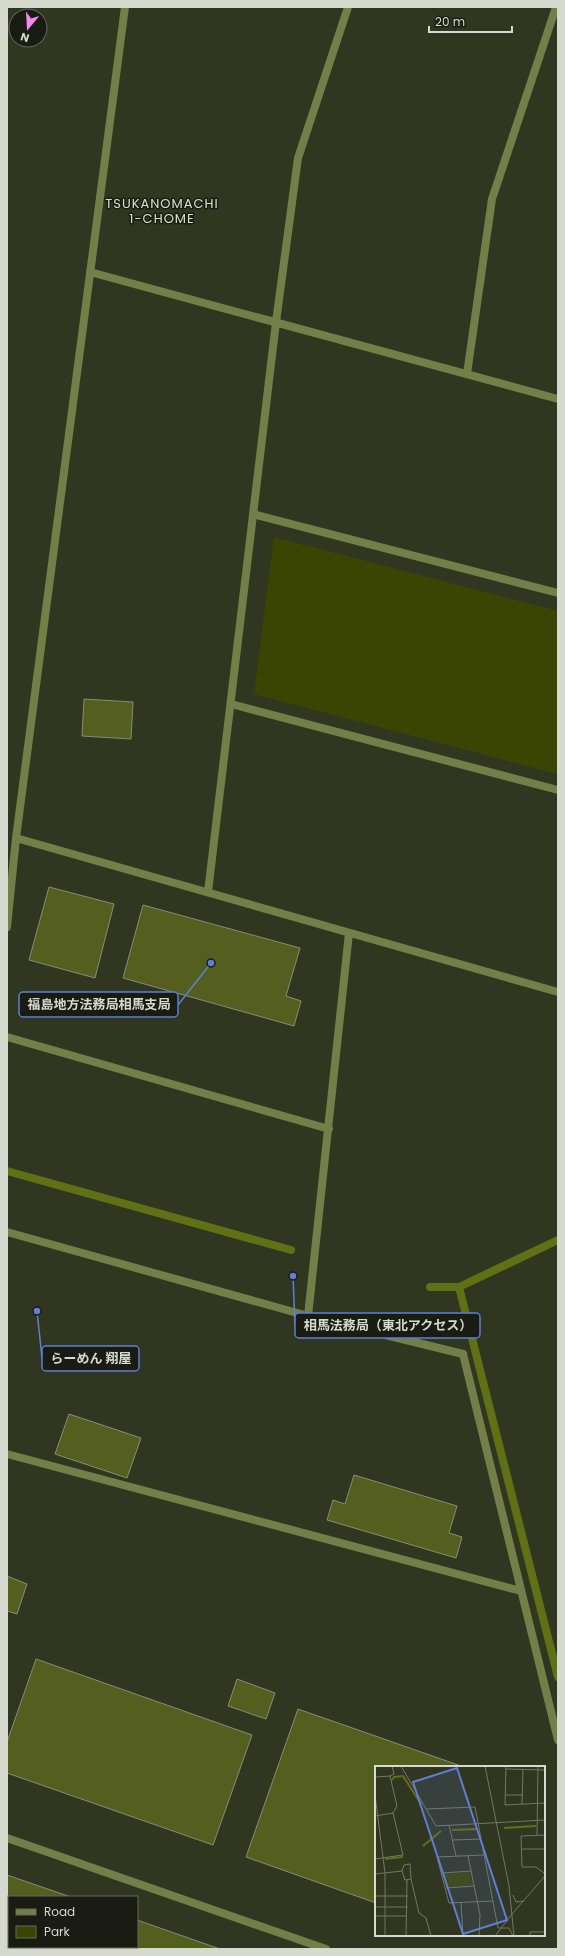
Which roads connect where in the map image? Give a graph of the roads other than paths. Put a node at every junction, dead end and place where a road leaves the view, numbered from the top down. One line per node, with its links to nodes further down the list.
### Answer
1 (125, 7): 4 (street)
2 (348, 7): 5 (street)
3 (556, 7): 6 (street)
4 (90, 272): 5 (street); 12 (street)
5 (276, 322): 6 (street); 8 (street)
6 (467, 374): 7 (street)
7 (558, 399)
8 (253, 514): 9 (street); 10 (street)
9 (558, 593)
10 (230, 704): 11 (street); 13 (street)
11 (558, 790)
12 (16, 838): 13 (street); 14 (street)
13 (208, 892): 15 (street)
14 (7, 927)
15 (349, 933): 16 (street); 18 (street)
16 (558, 992)
17 (7, 1037): 18 (street)
18 (329, 1129): 20 (street)
19 (7, 1232): 20 (street)
20 (308, 1316): 22 (street)
21 (7, 1454): 22 (street)
22 (521, 1591): 23 (street)
23 (558, 1740)
24 (7, 1838): 25 (street)
25 (326, 1949)

